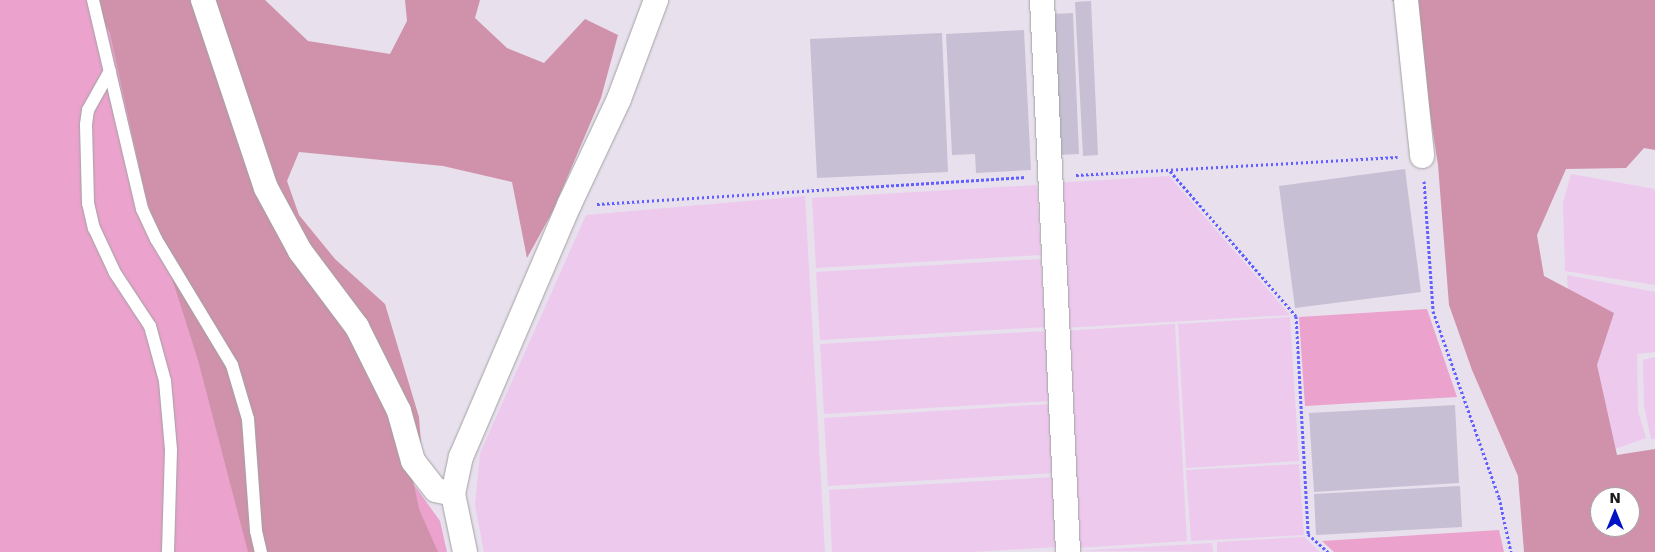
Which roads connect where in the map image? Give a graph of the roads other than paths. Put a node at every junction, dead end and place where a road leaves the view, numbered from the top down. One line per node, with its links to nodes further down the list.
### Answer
1 (93, 0): 6 (lane)
2 (204, 0): 8 (street)
3 (656, 0): 8 (street)
4 (1042, 0): 12 (street)
5 (1406, 0): 7 (street)
6 (110, 71): 9 (lane); 10 (lane)
7 (1422, 156)
8 (453, 494): 11 (street)
9 (168, 552)
10 (261, 552)
11 (465, 552)
12 (1068, 552)

